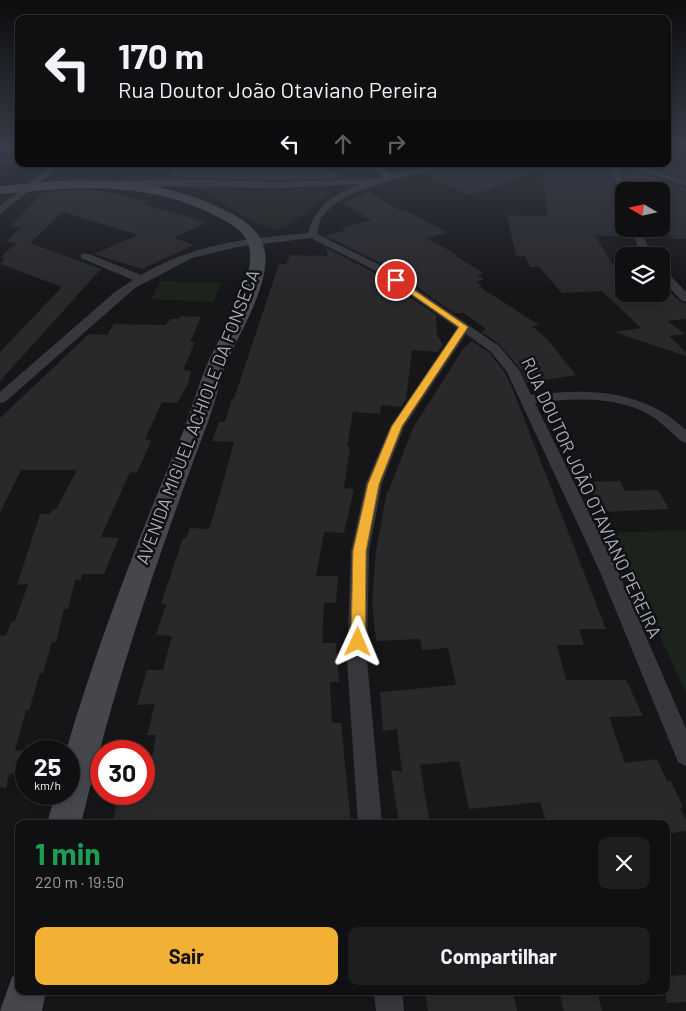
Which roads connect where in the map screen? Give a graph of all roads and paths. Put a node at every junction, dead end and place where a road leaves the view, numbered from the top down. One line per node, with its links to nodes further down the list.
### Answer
1 (21, 194): 4 (street)
2 (172, 194): 6 (street)
3 (346, 194): 5 (street)
4 (0, 211)
5 (312, 235): 6 (street); 11 (street, RUA DOUTOR JOÃO OTAVIANO PEREIRA)
6 (255, 242): 8 (street); 16 (street, AVENIDA MIGUEL ACHIOLE DA FONSECA)
7 (85, 256): 8 (street)
8 (141, 279): 12 (street)
9 (670, 282): 10 (street)
10 (686, 299)
11 (464, 327): 13 (street, RUA DOUTOR JOÃO OTAVIANO PEREIRA); 17 (street)
12 (0, 399)
13 (527, 400): 14 (street); 15 (street, RUA DOUTOR JOÃO OTAVIANO PEREIRA)
14 (686, 438)
15 (686, 755)
16 (65, 820)
17 (370, 820)
18 (25, 995): 20 (street)
19 (388, 995): 21 (street)
20 (22, 1011)
21 (390, 1011)

